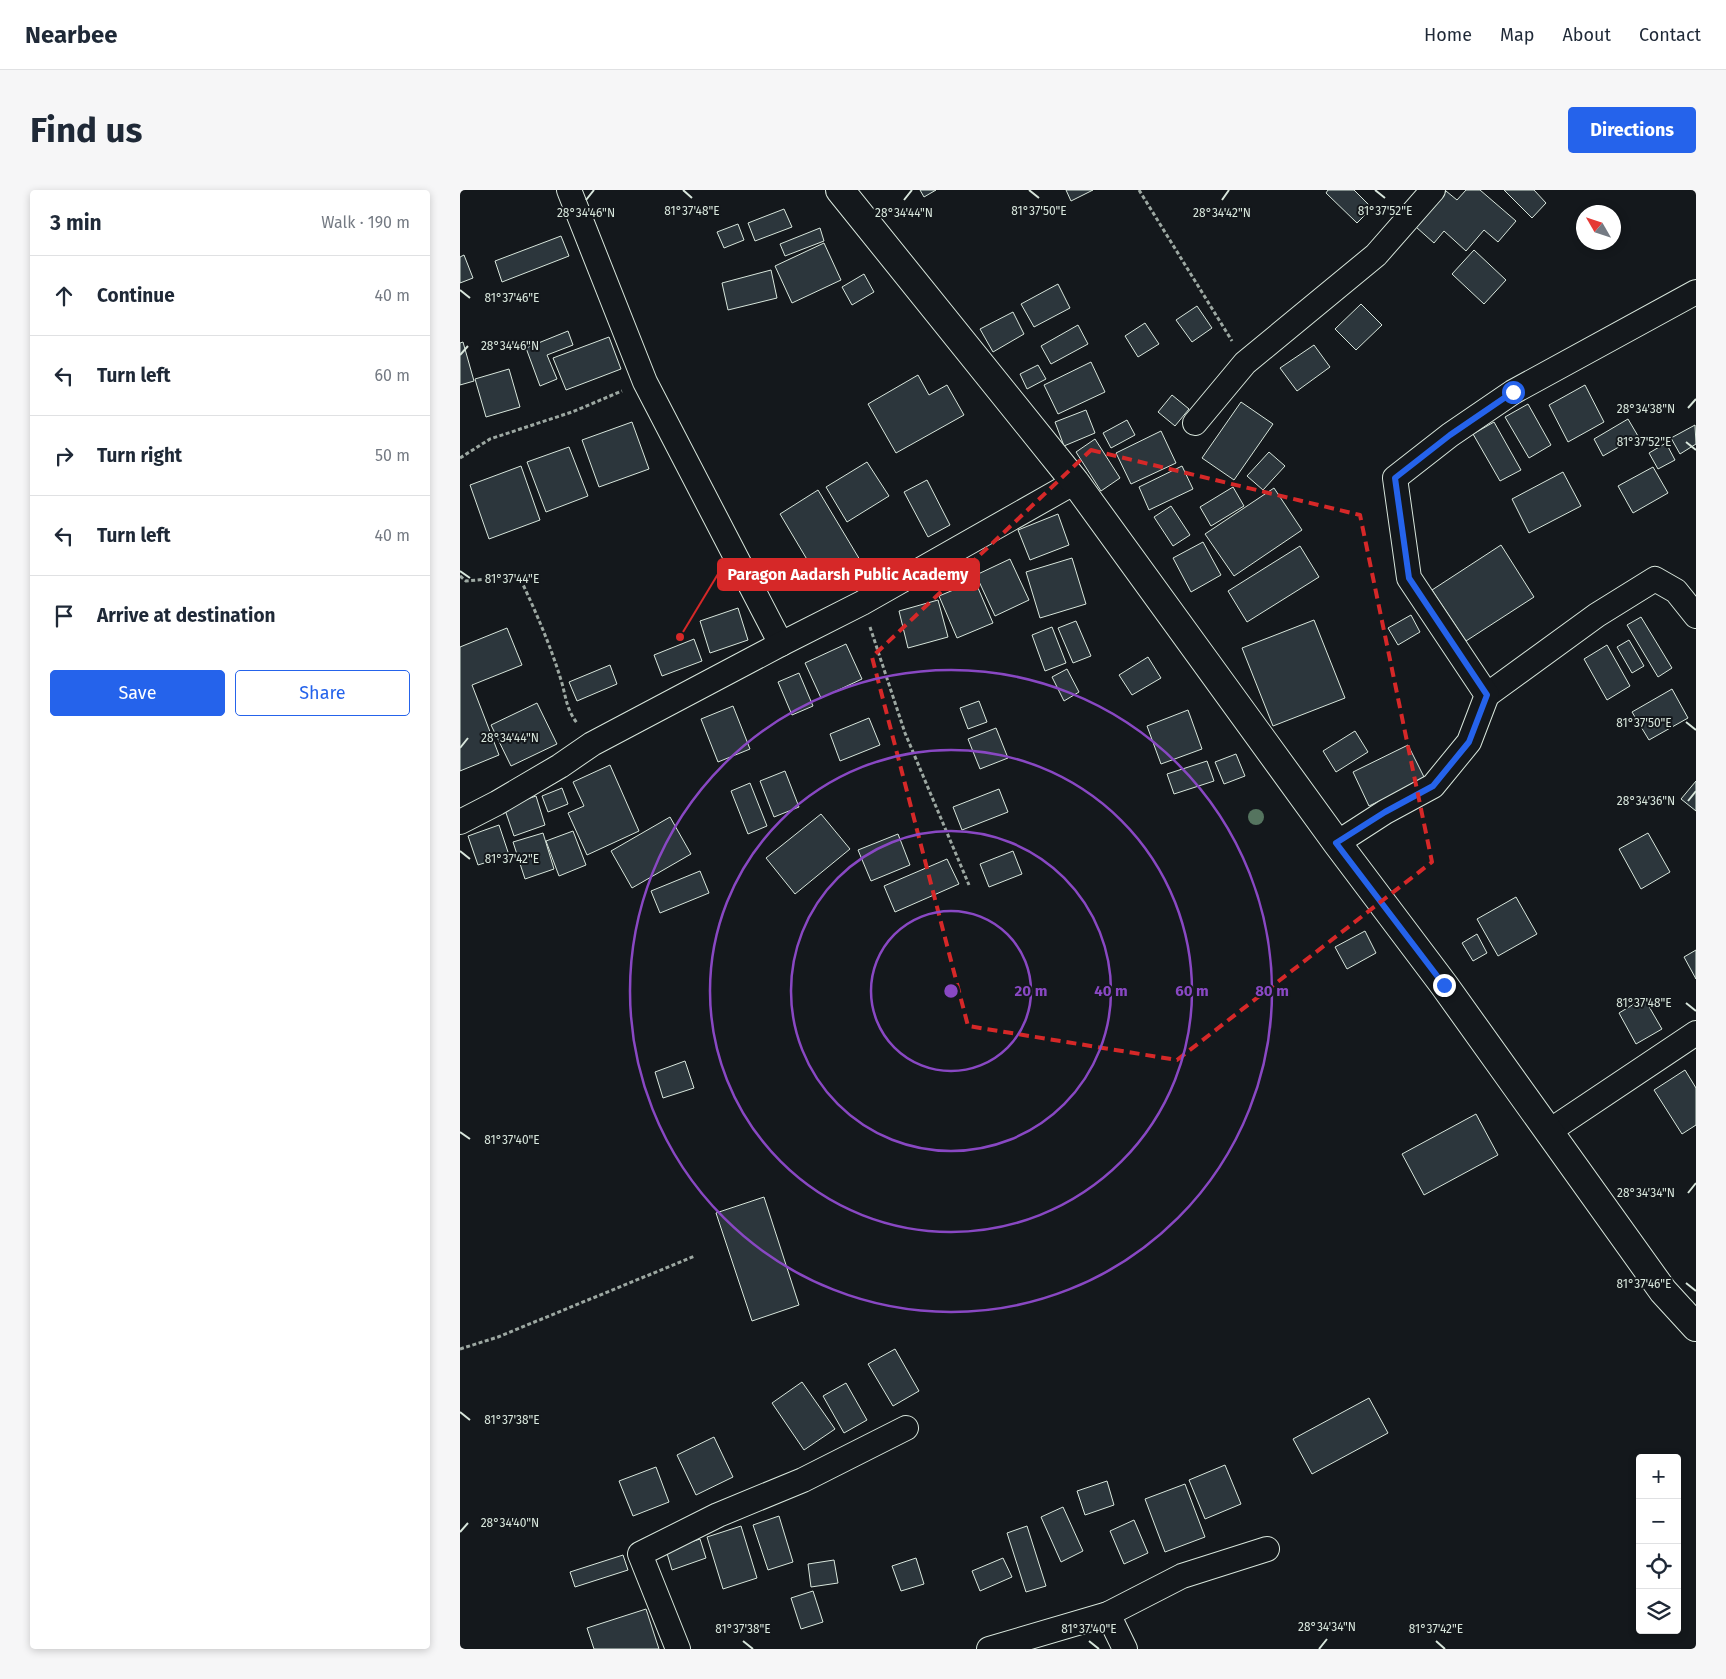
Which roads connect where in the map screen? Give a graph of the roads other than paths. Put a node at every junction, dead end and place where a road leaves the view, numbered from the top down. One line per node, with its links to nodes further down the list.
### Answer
1 (568, 190): 8 (street)
2 (840, 190): 6 (street)
3 (1433, 190): 5 (street)
4 (1696, 292): 9 (street)
5 (1195, 423)
6 (1075, 482): 8 (street); 11 (street)
7 (1696, 616): 9 (street)
8 (781, 644): 10 (street)
9 (1487, 695): 11 (street)
10 (460, 822)
11 (1336, 843): 13 (street)
12 (1696, 1033): 13 (street)
13 (1548, 1132): 14 (street)
14 (1696, 1327)
15 (906, 1428): 18 (street)
16 (1267, 1549): 17 (street)
17 (1108, 1614): 19 (street); 20 (street)
18 (678, 1649)
19 (989, 1649)
20 (1126, 1649)

